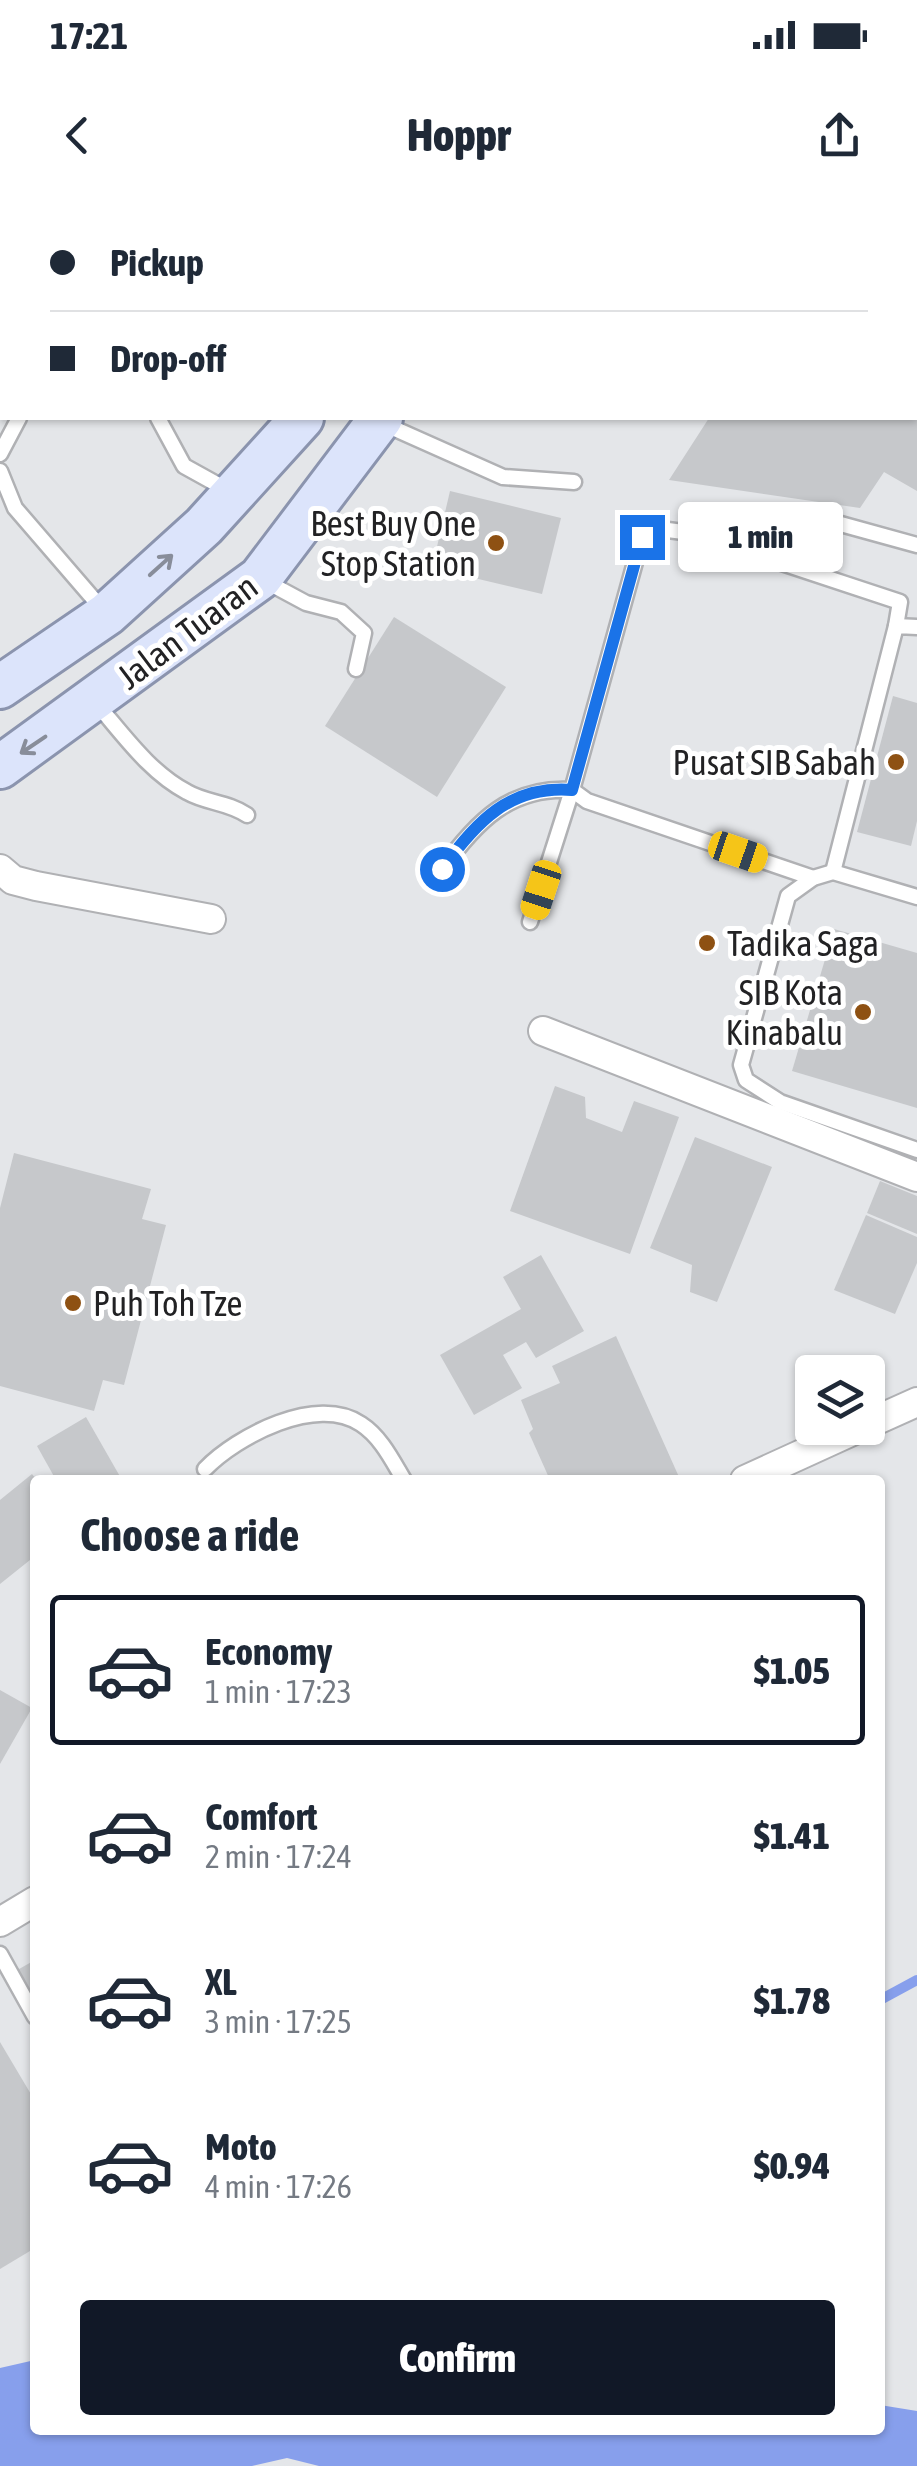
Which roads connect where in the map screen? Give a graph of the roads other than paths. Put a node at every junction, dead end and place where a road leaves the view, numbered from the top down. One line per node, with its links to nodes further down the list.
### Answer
1 (18, 420): 5 (lane)
2 (159, 420): 8 (lane)
3 (300, 420): 8 (main road, Jalan Tuaran)
4 (380, 420): 7 (lane); 11 (main road, Jalan Tuaran)
5 (0, 454)
6 (0, 471): 12 (lane)
7 (574, 482)
8 (236, 495): 12 (main road, Jalan Tuaran, one-way to 8)
9 (838, 523): 10 (lane)
10 (917, 545)
11 (260, 578): 15 (lane); 17 (main road, Jalan Tuaran)
12 (107, 614): 16 (main road, Jalan Tuaran)
13 (896, 626): 14 (lane); 19 (lane); 23 (lane)
14 (917, 627)
15 (356, 669)
16 (0, 688)
17 (95, 702): 18 (main road, Jalan Tuaran, one-way to 18); 20 (lane)
18 (0, 767)
19 (572, 790): 22 (lane); 24 (lane); 27 (lane)
20 (247, 815)
21 (0, 869): 26 (street)
22 (442, 869)
23 (833, 872): 24 (lane); 25 (lane)
24 (814, 878): 29 (lane)
25 (917, 897)
26 (212, 919)
27 (530, 922)
28 (543, 1031): 30 (street)
29 (917, 1150)
30 (917, 1177)
31 (917, 1402): 32 (street)
32 (885, 1416)
33 (822, 1445): 36 (street)
34 (205, 1468): 35 (lane)
35 (401, 1475)
36 (756, 1475)
37 (30, 1904): 38 (street)
38 (0, 1922)
39 (0, 1954): 40 (lane)
40 (30, 2008)

